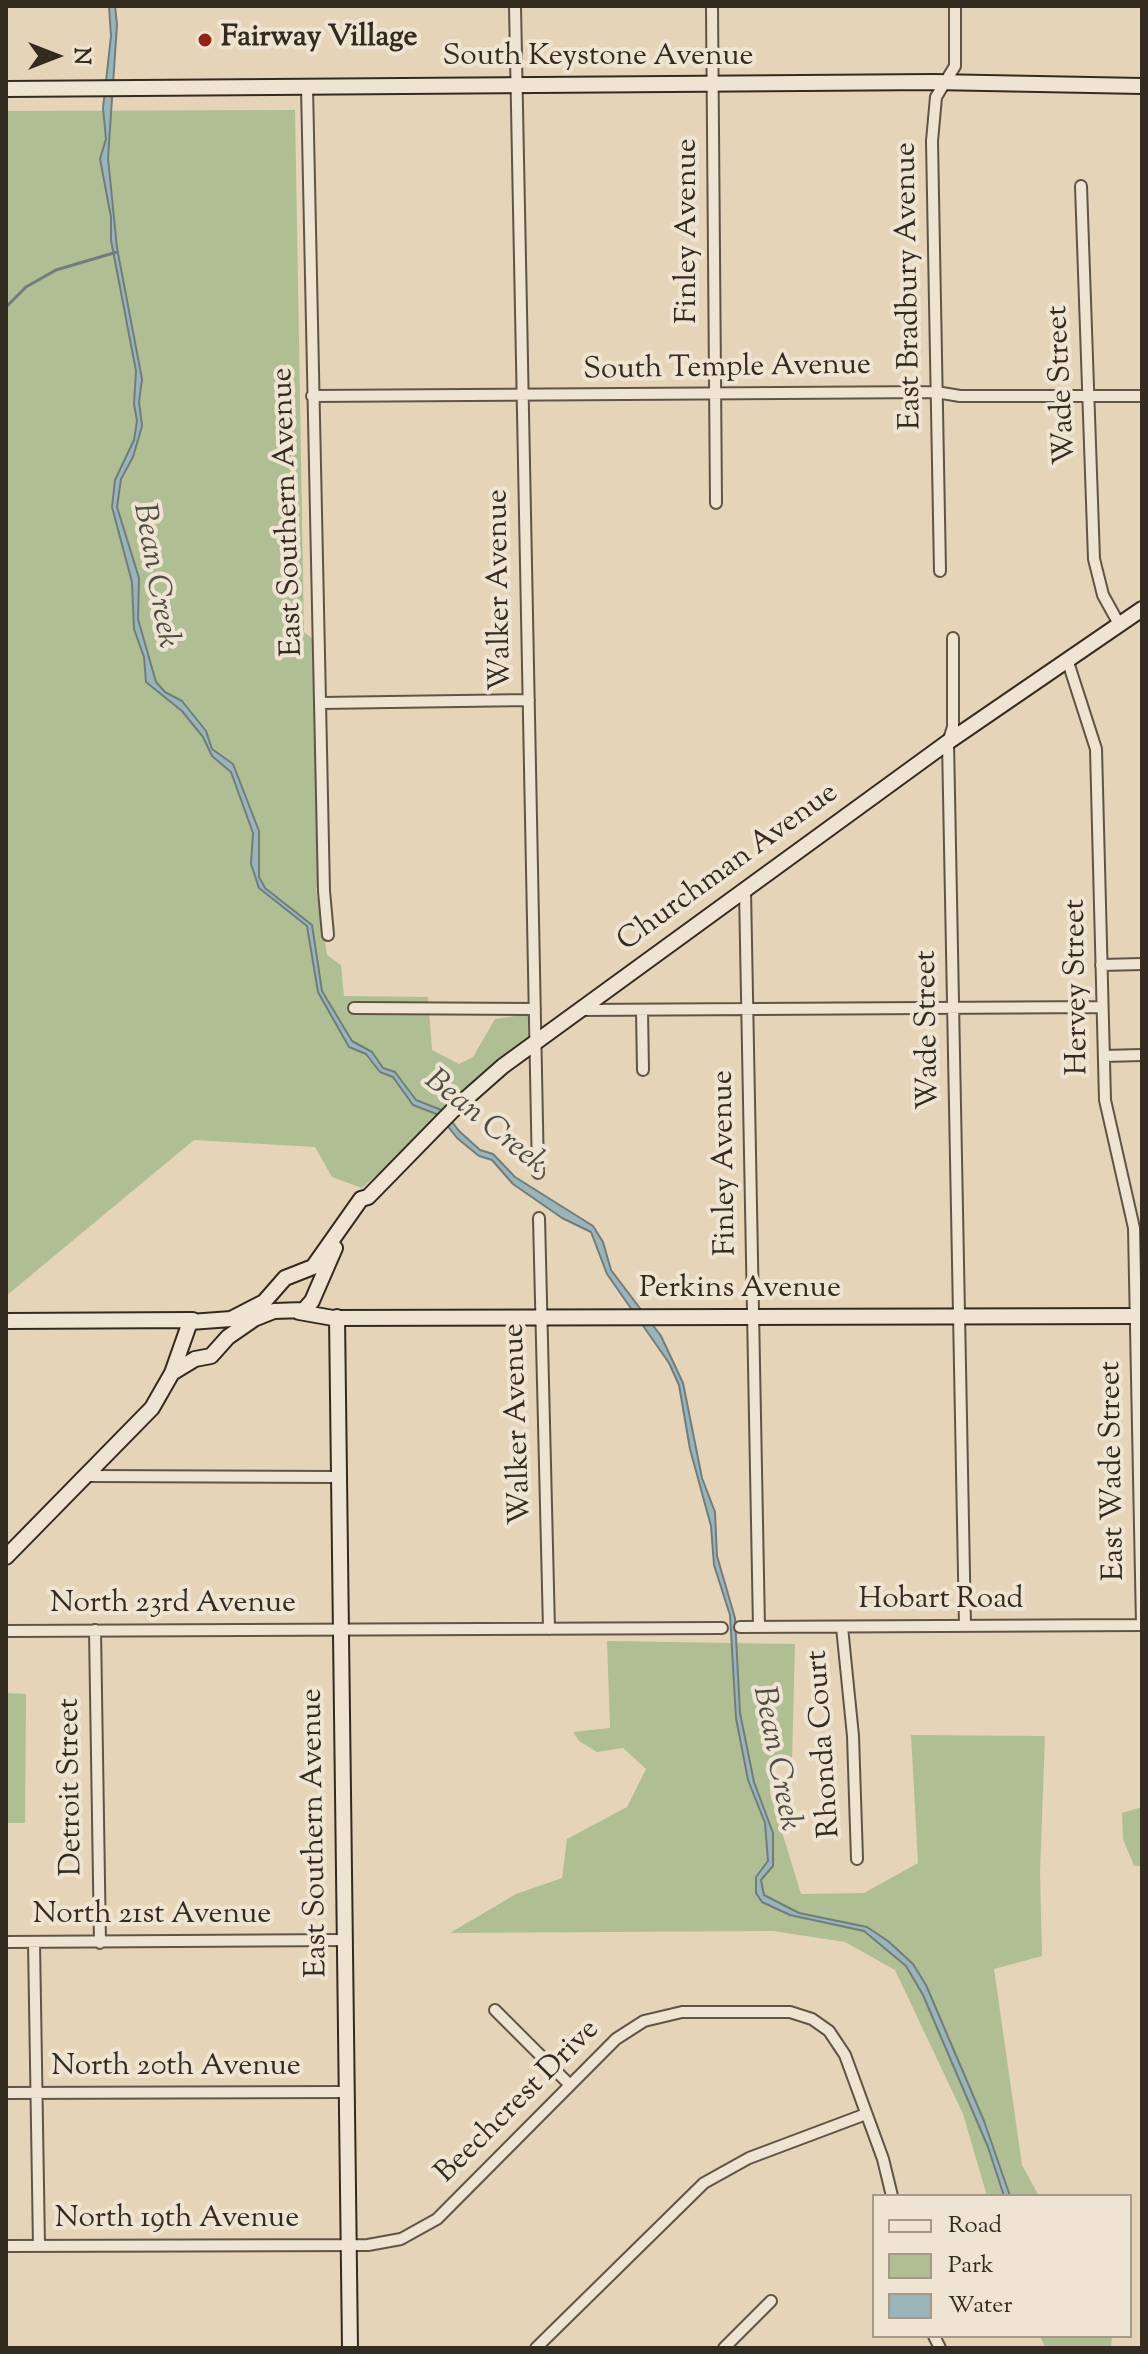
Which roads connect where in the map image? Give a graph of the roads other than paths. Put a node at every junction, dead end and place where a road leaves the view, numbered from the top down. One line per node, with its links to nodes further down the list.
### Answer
1 (515, 6): 6 (street, Walker Avenue)
2 (712, 6): 5 (street, Finley Avenue)
3 (955, 6): 4 (street, East Bradbury Avenue)
4 (945, 82): 5 (main road, South Keystone Avenue); 7 (main road, South Keystone Avenue); 11 (street, East Bradbury Avenue)
5 (713, 84): 6 (main road, South Keystone Avenue); 13 (street, Finley Avenue)
6 (516, 85): 8 (main road, South Keystone Avenue); 12 (street, Walker Avenue)
7 (1142, 86)
8 (307, 87): 9 (main road, South Keystone Avenue); 14 (street, East Southern Avenue)
9 (6, 89)
10 (1081, 186): 16 (street, Wade Street)
11 (936, 392): 13 (street, South Temple Avenue); 16 (street, South Temple Avenue); 18 (street, East Bradbury Avenue)
12 (522, 394): 13 (street, South Temple Avenue); 14 (street, South Temple Avenue); 23 (street, Walker Avenue)
13 (715, 395): 17 (street, Finley Avenue)
14 (312, 396): 24 (street, East Southern Avenue)
15 (1142, 396): 16 (street, South Temple Avenue)
16 (1088, 397): 20 (street, Wade Street)
17 (716, 503)
18 (940, 571)
19 (1142, 609): 20 (main road, Churchman Avenue)
20 (1119, 624): 22 (main road, Churchman Avenue)
21 (953, 638): 25 (street)
22 (1067, 659): 25 (main road, Churchman Avenue); 29 (street, Hervey Street)
23 (529, 700): 24 (street); 32 (street, Walker Avenue)
24 (321, 703): 27 (street, East Southern Avenue)
25 (948, 742): 26 (main road, Churchman Avenue); 34 (street, Wade Street)
26 (745, 890): 33 (street, Finley Avenue); 35 (main road, Churchman Avenue)
27 (328, 935)
28 (1142, 964): 29 (street)
29 (1101, 965): 30 (street, Hervey Street)
30 (1102, 1007): 34 (street); 39 (street, Hervey Street)
31 (354, 1008): 32 (street)
32 (535, 1009): 37 (street, Walker Avenue)
33 (747, 1009): 34 (street); 36 (street); 50 (street, Finley Avenue)
34 (953, 1009): 51 (street, Wade Street)
35 (579, 1010): 36 (street); 37 (main road, Churchman Avenue)
36 (642, 1010): 40 (street)
37 (535, 1043): 41 (street, Walker Avenue); 42 (main road, Churchman Avenue)
38 (1142, 1055): 39 (street)
39 (1104, 1056): 48 (street, Hervey Street)
40 (643, 1070)
41 (538, 1173)
42 (368, 1197): 44 (main road, Churchman Avenue); 46 (main road, Churchman Avenue)
43 (539, 1218): 52 (street, Walker Avenue)
44 (296, 1275): 45 (main road, Churchman Avenue); 46 (main road)
45 (275, 1294): 47 (main road); 53 (main road, Churchman Avenue)
46 (315, 1294): 47 (main road, Churchman Avenue); 49 (main road)
47 (292, 1311): 49 (main road, Perkins Avenue); 56 (main road, Churchman Avenue)
48 (1139, 1316): 51 (main road, Perkins Avenue); 61 (street, East Wade Street)
49 (337, 1317): 52 (main road, Perkins Avenue); 59 (main road, East Southern Avenue)
50 (754, 1318): 51 (main road, Perkins Avenue); 52 (main road, Perkins Avenue); 64 (street, Finley Avenue)
51 (959, 1318): 62 (street)
52 (541, 1319): 67 (street, Walker Avenue)
53 (193, 1320): 54 (main road, Churchman Avenue); 55 (main road)
54 (6, 1321)
55 (181, 1340): 56 (main road); 57 (main road)
56 (201, 1357): 57 (main road, Churchman Avenue)
57 (172, 1373): 58 (main road)
58 (88, 1476): 59 (street); 60 (main road)
59 (337, 1477): 69 (main road, East Southern Avenue)
60 (6, 1557)
61 (1142, 1625): 62 (street, Hobart Road)
62 (965, 1626): 65 (street, Hobart Road)
63 (740, 1627): 64 (street, Hobart Road)
64 (759, 1627): 65 (street, Hobart Road)
65 (842, 1627): 71 (street, Rhonda Court)
66 (722, 1628): 67 (street)
67 (549, 1629): 69 (street)
68 (95, 1630): 69 (street, North 23rd Avenue); 70 (street, North 23rd Avenue); 75 (street, Detroit Street)
69 (340, 1630): 72 (main road, East Southern Avenue)
70 (6, 1631)
71 (857, 1859)
72 (345, 1940): 75 (street, North 21st Avenue); 78 (main road, East Southern Avenue)
73 (6, 1942): 74 (street, North 21st Avenue)
74 (34, 1942): 75 (street, North 21st Avenue); 80 (street)
75 (100, 1943)
76 (495, 2010): 77 (street)
77 (570, 2085): 81 (street, Beechcrest Drive); 83 (street, Beechcrest Drive)
78 (346, 2092): 80 (street, North 20th Avenue); 83 (main road, East Southern Avenue)
79 (6, 2093): 80 (street, North 20th Avenue)
80 (36, 2093): 85 (street)
81 (866, 2114): 82 (street); 88 (street)
82 (891, 2194)
83 (349, 2245): 85 (street, North 19th Avenue); 87 (main road, East Southern Avenue)
84 (6, 2246): 85 (street, North 19th Avenue)
85 (39, 2246)
86 (771, 2301): 89 (street)
87 (350, 2348)
88 (536, 2348)
89 (724, 2348)

